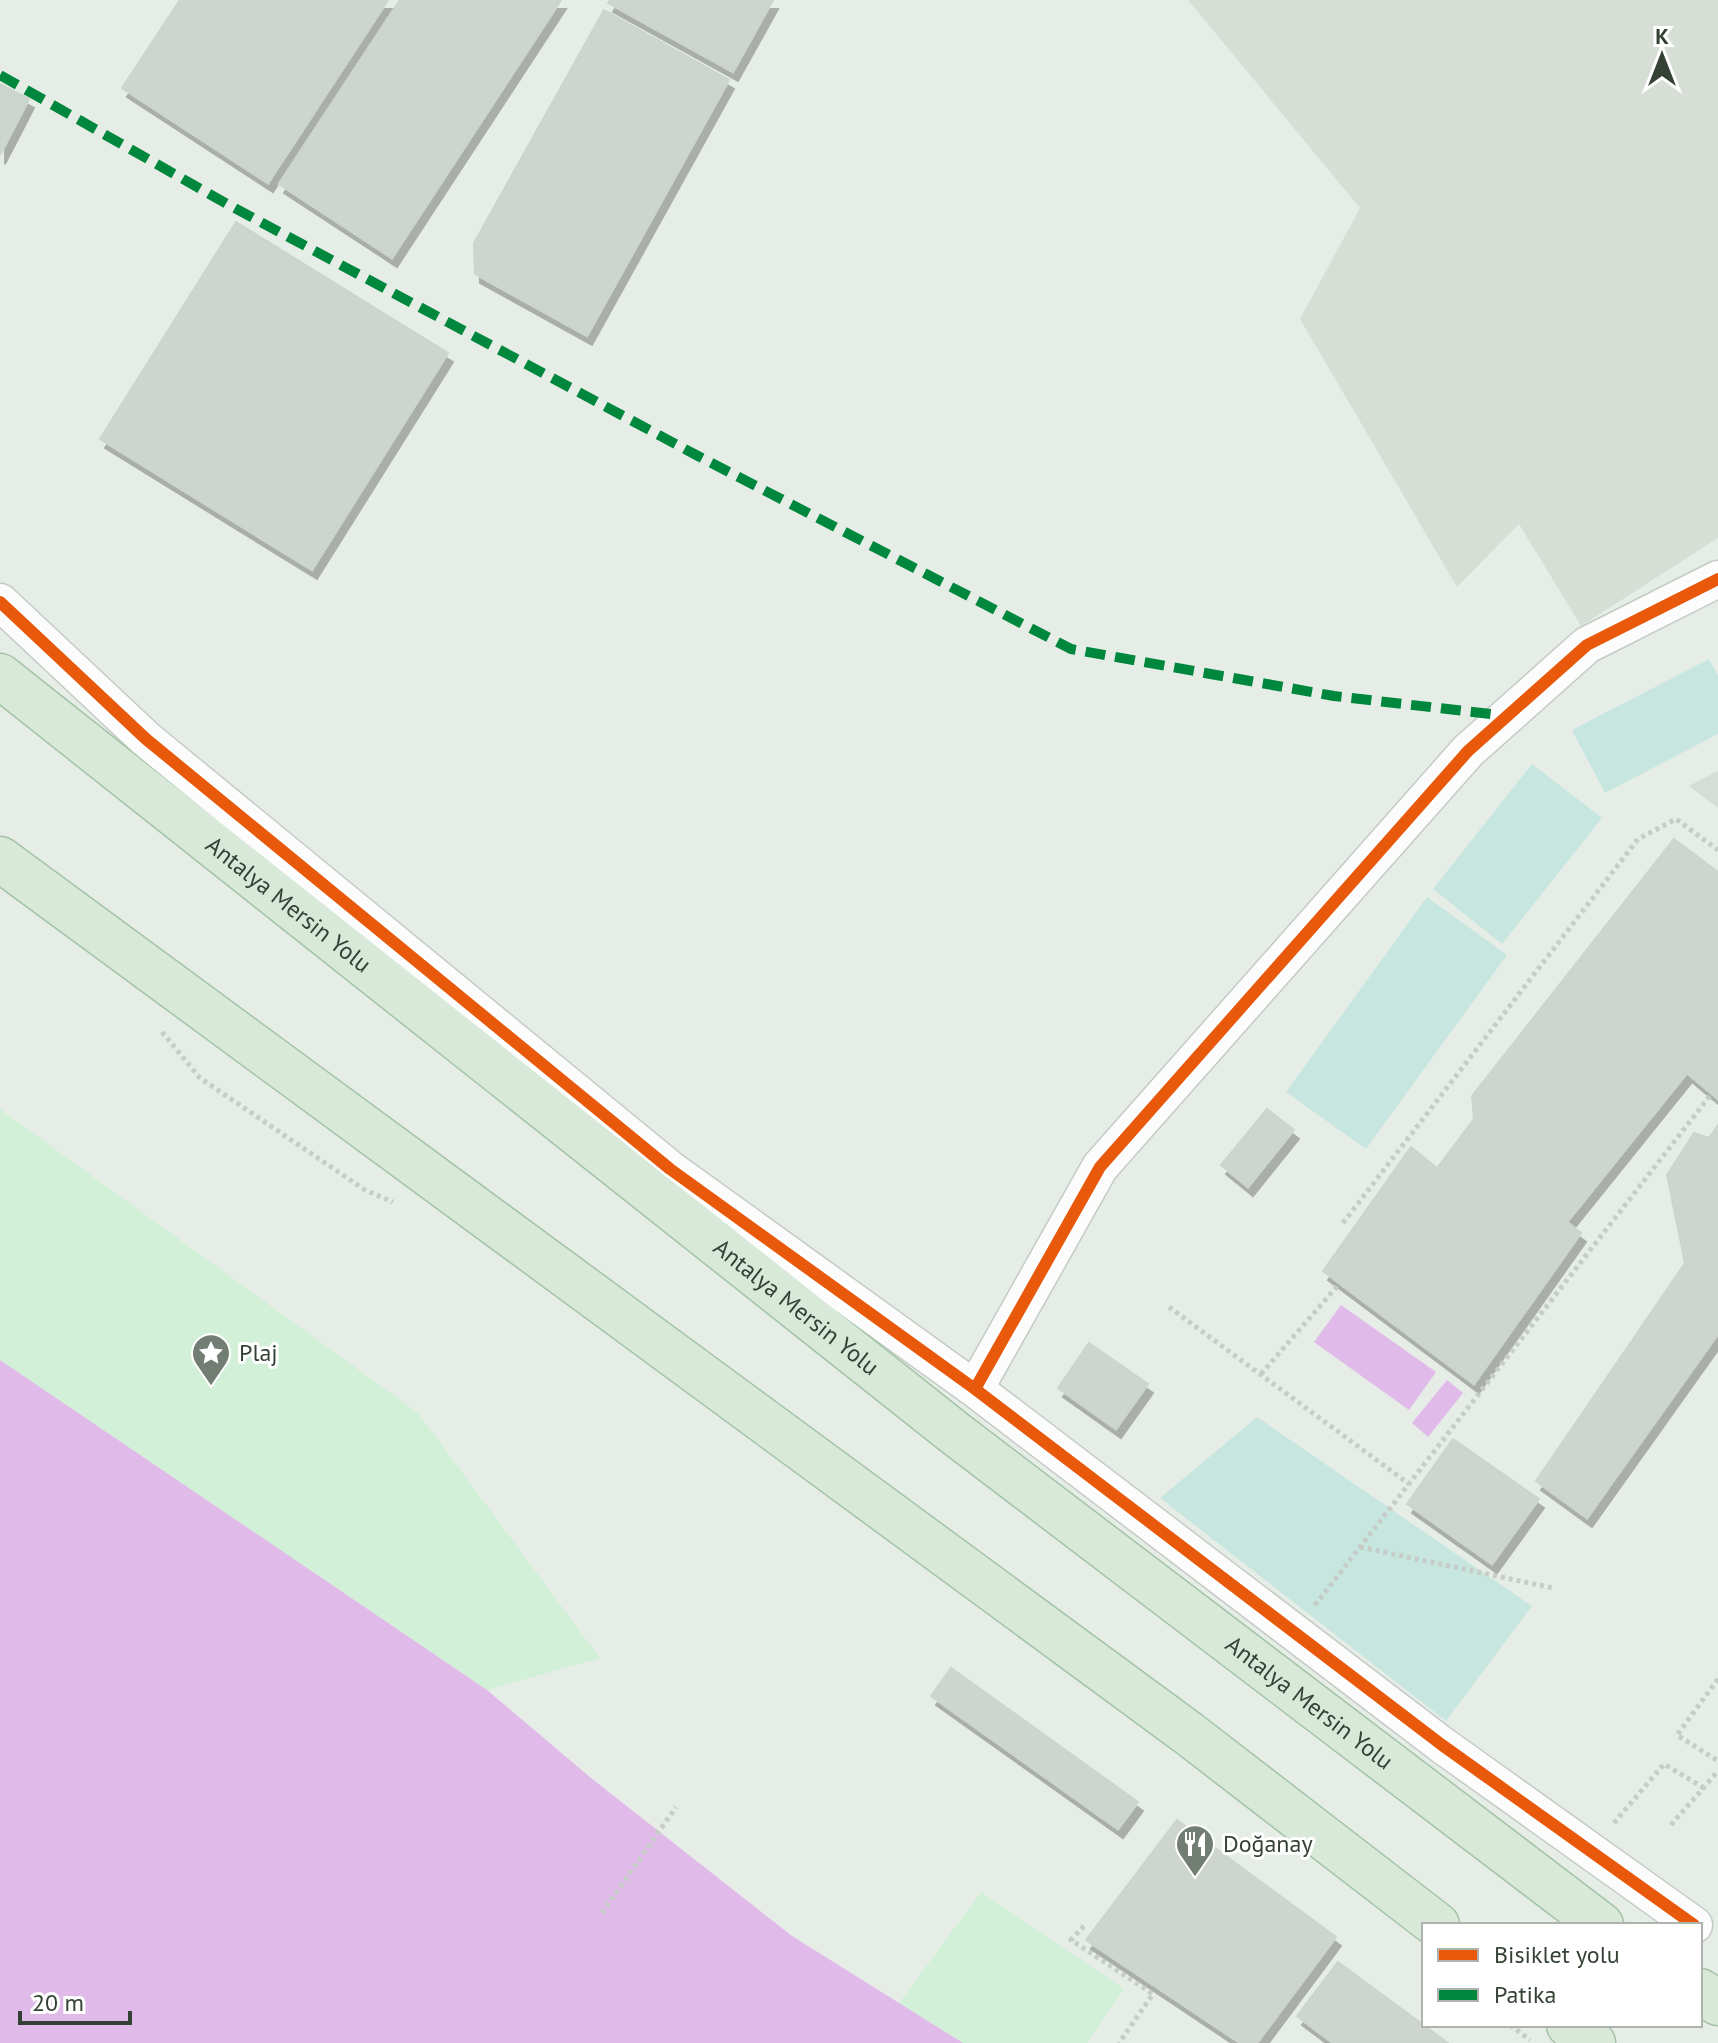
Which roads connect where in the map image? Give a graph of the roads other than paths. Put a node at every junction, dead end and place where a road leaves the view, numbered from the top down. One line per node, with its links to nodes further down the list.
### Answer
1 (1718, 579): 5 (street)
2 (0, 602): 5 (street)
3 (0, 676): 7 (highway, Antalya Mersin Yolu)
4 (0, 859): 6 (highway)
5 (975, 1389): 8 (street)
6 (1434, 1923)
7 (1598, 1923)
8 (1691, 1923)
9 (1572, 2027): 10 (highway)
10 (1593, 2043)

